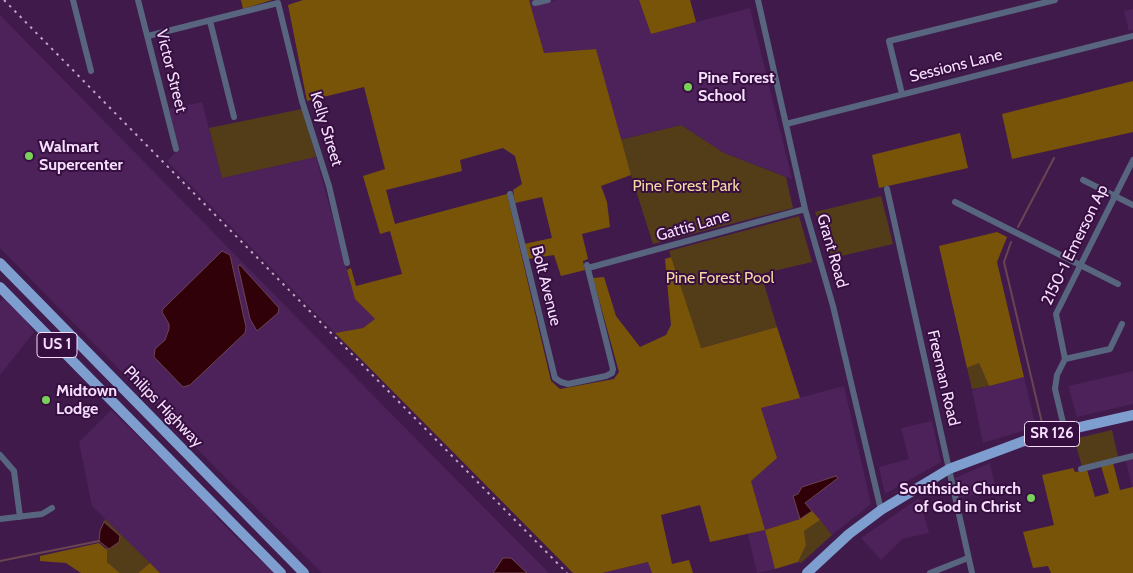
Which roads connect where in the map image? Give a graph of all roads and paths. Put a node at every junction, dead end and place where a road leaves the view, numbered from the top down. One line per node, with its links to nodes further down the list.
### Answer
1 (73, 0): 10 (street)
2 (138, 0): 8 (street, Victor Street)
3 (548, 0): 6 (street)
4 (758, 0): 13 (street, Grant Road)
5 (1055, 0): 11 (street)
6 (535, 3)
7 (210, 21): 8 (street); 12 (street); 24 (street, Kelly Street)
8 (148, 36): 14 (street, Victor Street)
9 (1133, 36): 11 (street, Sessions Lane)
10 (91, 71)
11 (902, 94): 13 (street, Sessions Lane)
12 (234, 117)
13 (786, 124): 22 (street, Grant Road)
14 (176, 149)
15 (1133, 160): 19 (street, 2150-1 Emerson Ap)
16 (1083, 180): 19 (street)
17 (887, 188): 37 (street, Freeman Road)
18 (510, 194): 30 (street, Bolt Avenue)
19 (1115, 196): 21 (street); 25 (street, 2150-1 Emerson Ap)
20 (955, 202): 25 (street)
21 (1133, 204)
22 (805, 209): 30 (street, Gattis Lane); 41 (street, Grant Road)
23 (0, 263): 32 (main road, Philips Highway / US 1)
24 (347, 263)
25 (1080, 265): 26 (street); 29 (street, 2150-1 Emerson Ap)
26 (1118, 284)
27 (1, 289): 34 (main road, Philips Highway / US 1)
28 (1122, 324): 29 (street)
29 (1065, 359): 33 (street)
30 (612, 373)
31 (1133, 415): 33 (main road, SR 126)
32 (165, 431): 34 (street); 39 (main road, Philips Highway / US 1)
33 (1065, 431): 37 (main road, SR 126)
34 (153, 442): 42 (main road, Philips Highway / US 1)
35 (0, 455): 43 (street)
36 (1133, 456): 38 (street)
37 (949, 469): 41 (main road, SR 126); 45 (street, Freeman Road)
38 (1081, 469)
39 (234, 501): 42 (street); 47 (main road, Philips Highway / US 1)
40 (52, 508): 43 (street)
41 (881, 510): 48 (main road, SR 126)
42 (223, 513): 46 (main road, Philips Highway / US 1)
43 (20, 517): 44 (street)
44 (0, 519)
45 (968, 558): 49 (street); 50 (street, Freeman Road)
46 (281, 573)
47 (304, 573)
48 (806, 573)
49 (930, 573)
50 (972, 573)

